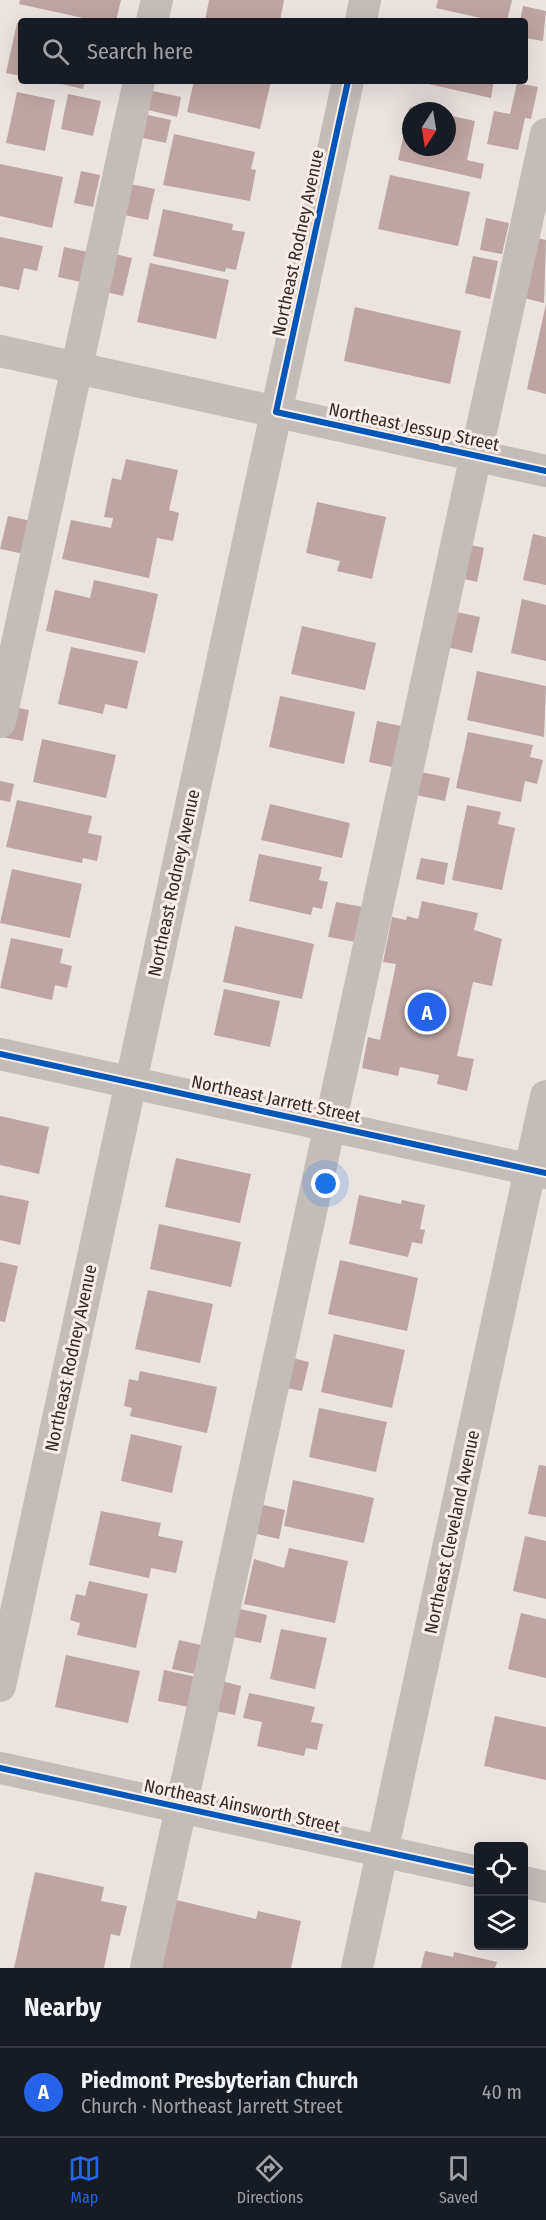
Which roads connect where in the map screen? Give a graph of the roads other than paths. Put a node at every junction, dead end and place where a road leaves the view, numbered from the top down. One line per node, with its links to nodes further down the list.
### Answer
1 (157, 0): 3 (street)
2 (365, 0): 4 (street)
3 (153, 18)
4 (362, 18)
5 (138, 84): 9 (street)
6 (347, 84): 10 (street, Northeast Rodney Avenue)
7 (546, 134): 11 (street)
8 (0, 351): 9 (street, Northeast Jessup Street)
9 (78, 368): 10 (street, Northeast Jessup Street); 13 (street)
10 (276, 412): 11 (street, Northeast Jessup Street); 15 (street, Northeast Rodney Avenue)
11 (477, 456): 12 (street, Northeast Jessup Street); 17 (street)
12 (546, 471)
13 (0, 722)
14 (0, 1054): 15 (street, Northeast Jarrett Street)
15 (130, 1082): 17 (street, Northeast Jarrett Street); 19 (street, Northeast Rodney Avenue)
16 (546, 1096): 18 (street, Northeast Cleveland Avenue)
17 (331, 1126): 18 (street, Northeast Jarrett Street); 21 (street)
18 (538, 1172): 22 (street, Northeast Cleveland Avenue)
19 (0, 1686)
20 (0, 1768): 21 (street, Northeast Ainsworth Street)
21 (181, 1808): 22 (street, Northeast Ainsworth Street); 26 (street)
22 (383, 1851): 23 (street, Northeast Ainsworth Street); 27 (street, Northeast Cleveland Avenue)
23 (474, 1871)
24 (528, 1883): 25 (street)
25 (546, 1887)
26 (146, 1968)
27 (357, 1968)

